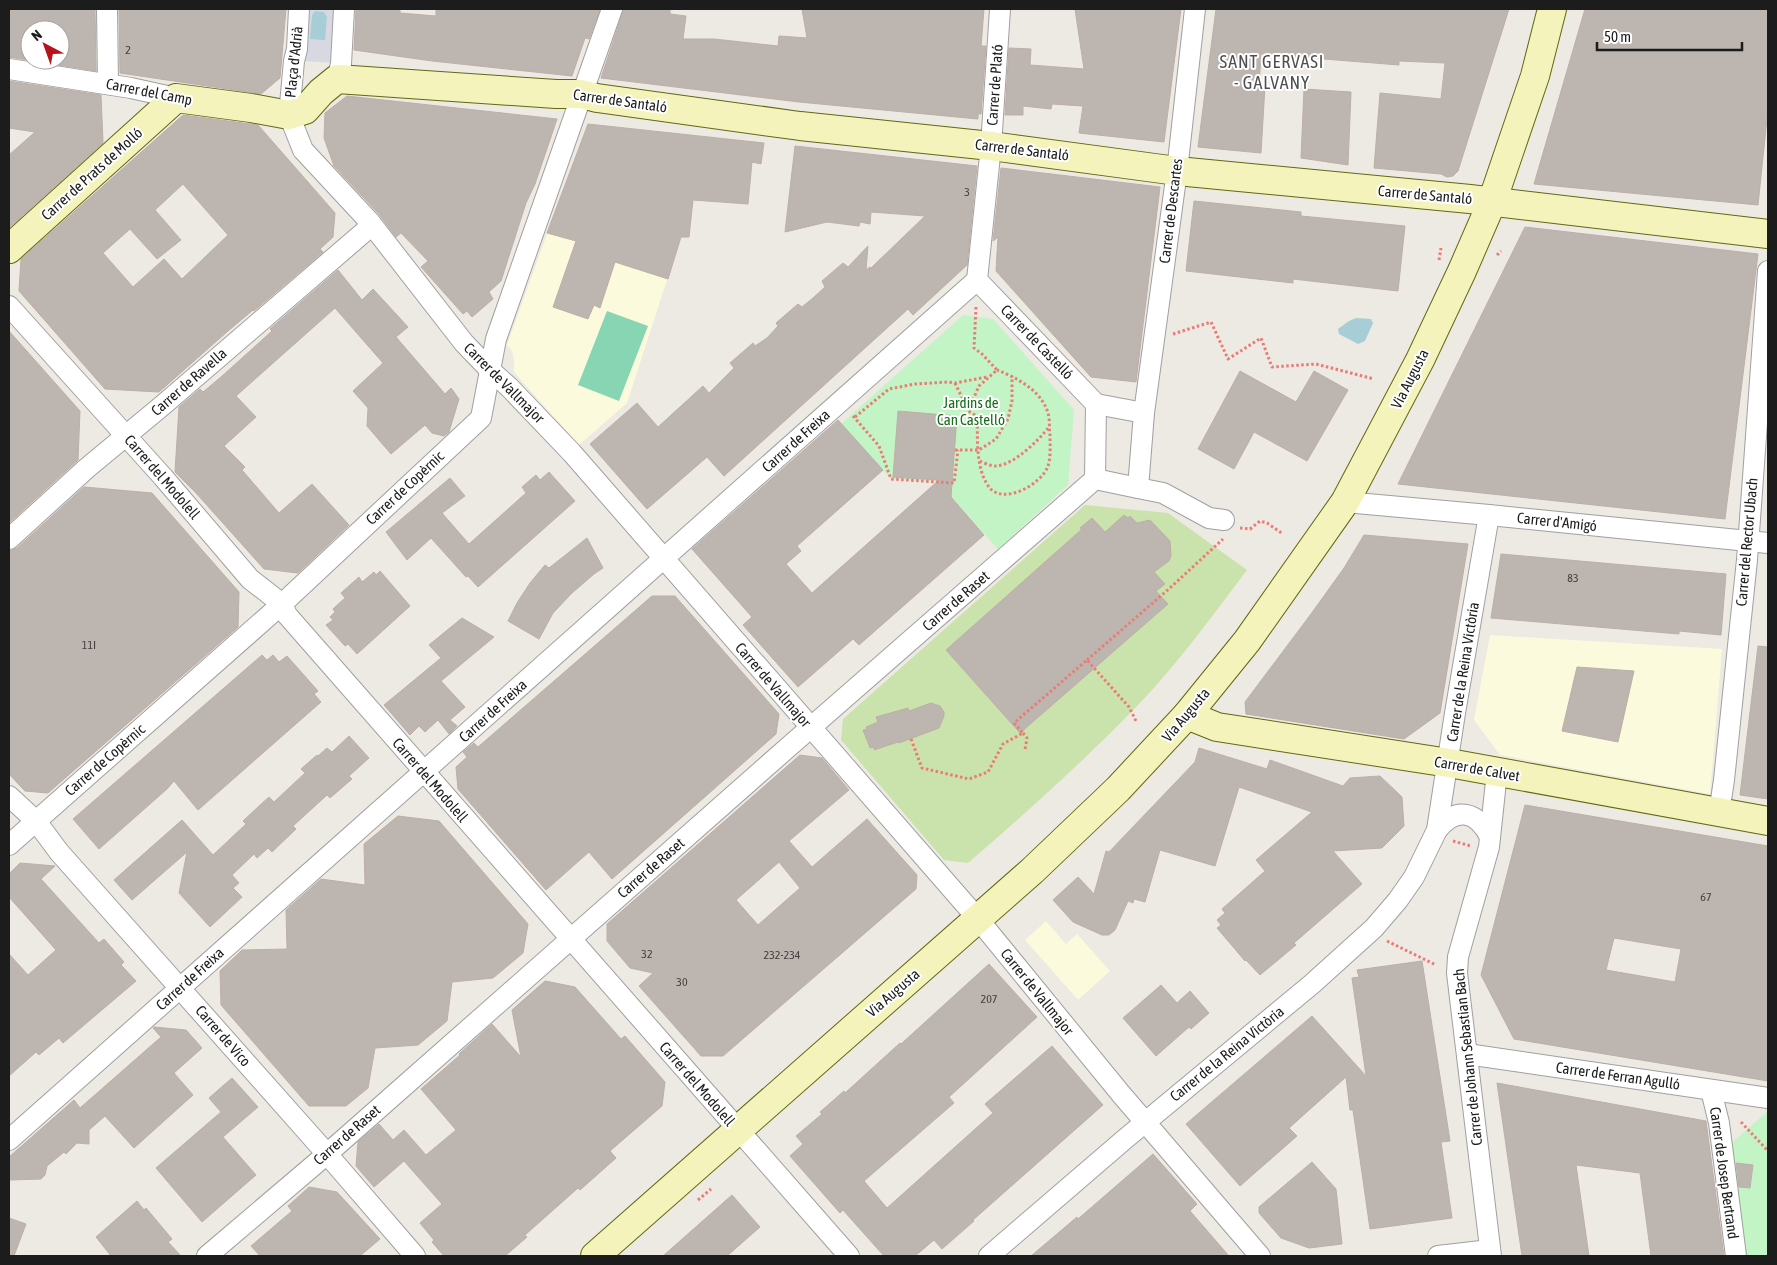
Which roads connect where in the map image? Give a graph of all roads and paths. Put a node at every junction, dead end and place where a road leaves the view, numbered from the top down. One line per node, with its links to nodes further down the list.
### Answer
1 (107, 9): 10 (street)
2 (300, 9): 13 (street, Plaça d'Adrià)
3 (344, 9): 9 (street)
4 (612, 9): 11 (street, Carrer de Copèrnic)
5 (1000, 9): 14 (street, Carrer de Plató)
6 (1195, 9): 15 (street, Carrer de Descartes)
7 (1552, 9): 16 (street, Via Augusta)
8 (9, 69): 10 (street, Carrer del Camp)
9 (337, 79): 11 (street, Carrer de Santaló); 13 (street)
10 (108, 84): 12 (street, Carrer del Camp)
11 (581, 94): 14 (street, Carrer de Santaló); 29 (street, Carrer de Copèrnic)
12 (176, 98): 13 (street, Carrer del Camp); 20 (street, Carrer de Prats de Molló)
13 (289, 115): 17 (street, Carrer de Vallmajor)
14 (991, 146): 15 (street, Carrer de Santaló); 25 (street, Carrer de Plató)
15 (1177, 170): 16 (street, Carrer de Santaló); 37 (street, Carrer de Descartes)
16 (1492, 202): 18 (street, Carrer de Santaló); 45 (street, Via Augusta)
17 (371, 226): 29 (street, Carrer de Vallmajor); 40 (street, Carrer de Ravella)
18 (1768, 234)
19 (1441, 248): 23 (path)
20 (9, 249)
21 (1501, 251): 22 (path)
22 (1497, 255)
23 (1439, 260)
24 (1768, 271): 50 (street, Carrer del Rector Ubach)
25 (977, 280): 28 (path); 34 (street, Carrer de Castelló); 52 (street, Carrer de Freixa)
26 (9, 306): 40 (street, Carrer del Modolell)
27 (1170, 335): 32 (path)
28 (997, 370): 30 (path); 31 (path)
29 (490, 371): 52 (street, Carrer de Vallmajor); 53 (street, Carrer de Copèrnic)
30 (1012, 376): 39 (path); 41 (path)
31 (988, 377): 33 (path); 35 (path)
32 (1374, 379)
33 (955, 383): 35 (path); 38 (path)
34 (1096, 404): 37 (street); 43 (street)
35 (968, 410): 41 (path)
36 (851, 413): 38 (path)
37 (1144, 413): 44 (street, Carrer de Descartes)
38 (855, 418): 41 (path)
39 (1049, 427): 42 (path); 42 (path)
40 (126, 436): 49 (street, Carrer de Ravella); 53 (street, Carrer del Modolell)
41 (979, 450): 42 (path)
42 (980, 461)
43 (1095, 479): 44 (street); 57 (street, Carrer de Raset)
44 (1138, 488): 47 (street)
45 (1345, 502): 46 (street, Carrer d'Amigó); 55 (street, Via Augusta)
46 (1489, 515): 50 (street, Carrer d'Amigó); 61 (street, Carrer de la Reina Victòria)
47 (1230, 527): 48 (path); 54 (path)
48 (1283, 534)
49 (9, 539)
50 (1747, 541): 51 (street, Carrer d'Amigó); 65 (street, Carrer del Rector Ubach)
51 (1768, 543)
52 (664, 558): 57 (street, Carrer de Vallmajor); 63 (street, Carrer de Freixa)
53 (282, 604): 63 (street, Carrer del Modolell); 66 (street, Carrer de Copèrnic)
54 (1087, 660): 56 (path); 58 (path)
55 (1187, 714): 61 (street, Carrer de Calvet); 72 (street, Via Augusta)
56 (1136, 721)
57 (811, 728): 72 (street, Carrer de Vallmajor); 73 (street, Carrer de Raset)
58 (1023, 733): 59 (path); 60 (path)
59 (910, 739)
60 (1024, 750)
61 (1449, 764): 62 (street, Carrer de Calvet); 68 (street, Carrer de la Reina Victòria)
62 (1497, 772): 65 (street, Carrer de Calvet); 69 (street, Carrer de Johann Sebastian Bach)
63 (424, 773): 73 (street, Carrer del Modolell); 76 (street, Carrer de Freixa)
64 (9, 796): 66 (street, Carrer de Vico)
65 (1719, 813): 67 (street, Carrer de Calvet)
66 (36, 821): 70 (street, Carrer de Copèrnic); 76 (street, Carrer de Vico)
67 (1768, 821)
68 (1444, 835): 69 (street, Carrer de la Reina Victòria); 71 (path); 80 (street, Carrer de la Reina Victòria)
69 (1490, 837): 77 (street, Carrer de Johann Sebastian Bach)
70 (9, 845)
71 (1471, 846)
72 (978, 919): 80 (street, Carrer de Vallmajor); 82 (street, Via Augusta)
73 (570, 939): 82 (street, Carrer del Modolell); 85 (street, Carrer de Raset)
74 (1386, 941): 75 (path)
75 (1436, 965)
76 (179, 988): 83 (street, Carrer de Freixa); 85 (street, Carrer de Vico)
77 (1467, 1054): 78 (street, Carrer de Ferran Agulló); 88 (street, Carrer de Johann Sebastian Bach)
78 (1711, 1090): 79 (street, Carrer de Ferran Agulló); 96 (street, Carrer de Josep Bertrand)
79 (1768, 1098)
80 (1145, 1122): 93 (street, Carrer de la Reina Victòria); 94 (street, Carrer de Vallmajor)
81 (1740, 1122): 84 (path)
82 (737, 1130): 91 (street, Via Augusta); 92 (street, Carrer del Modolell)
83 (9, 1140)
84 (1768, 1151)
85 (327, 1154): 89 (street, Carrer de Raset); 90 (street, Carrer de Vico)
86 (711, 1189): 87 (path)
87 (698, 1200)
88 (1490, 1253): 95 (street)
89 (207, 1256)
90 (415, 1256)
91 (595, 1256)
92 (849, 1256)
93 (989, 1256)
94 (1260, 1256)
95 (1438, 1256)
96 (1736, 1256)

